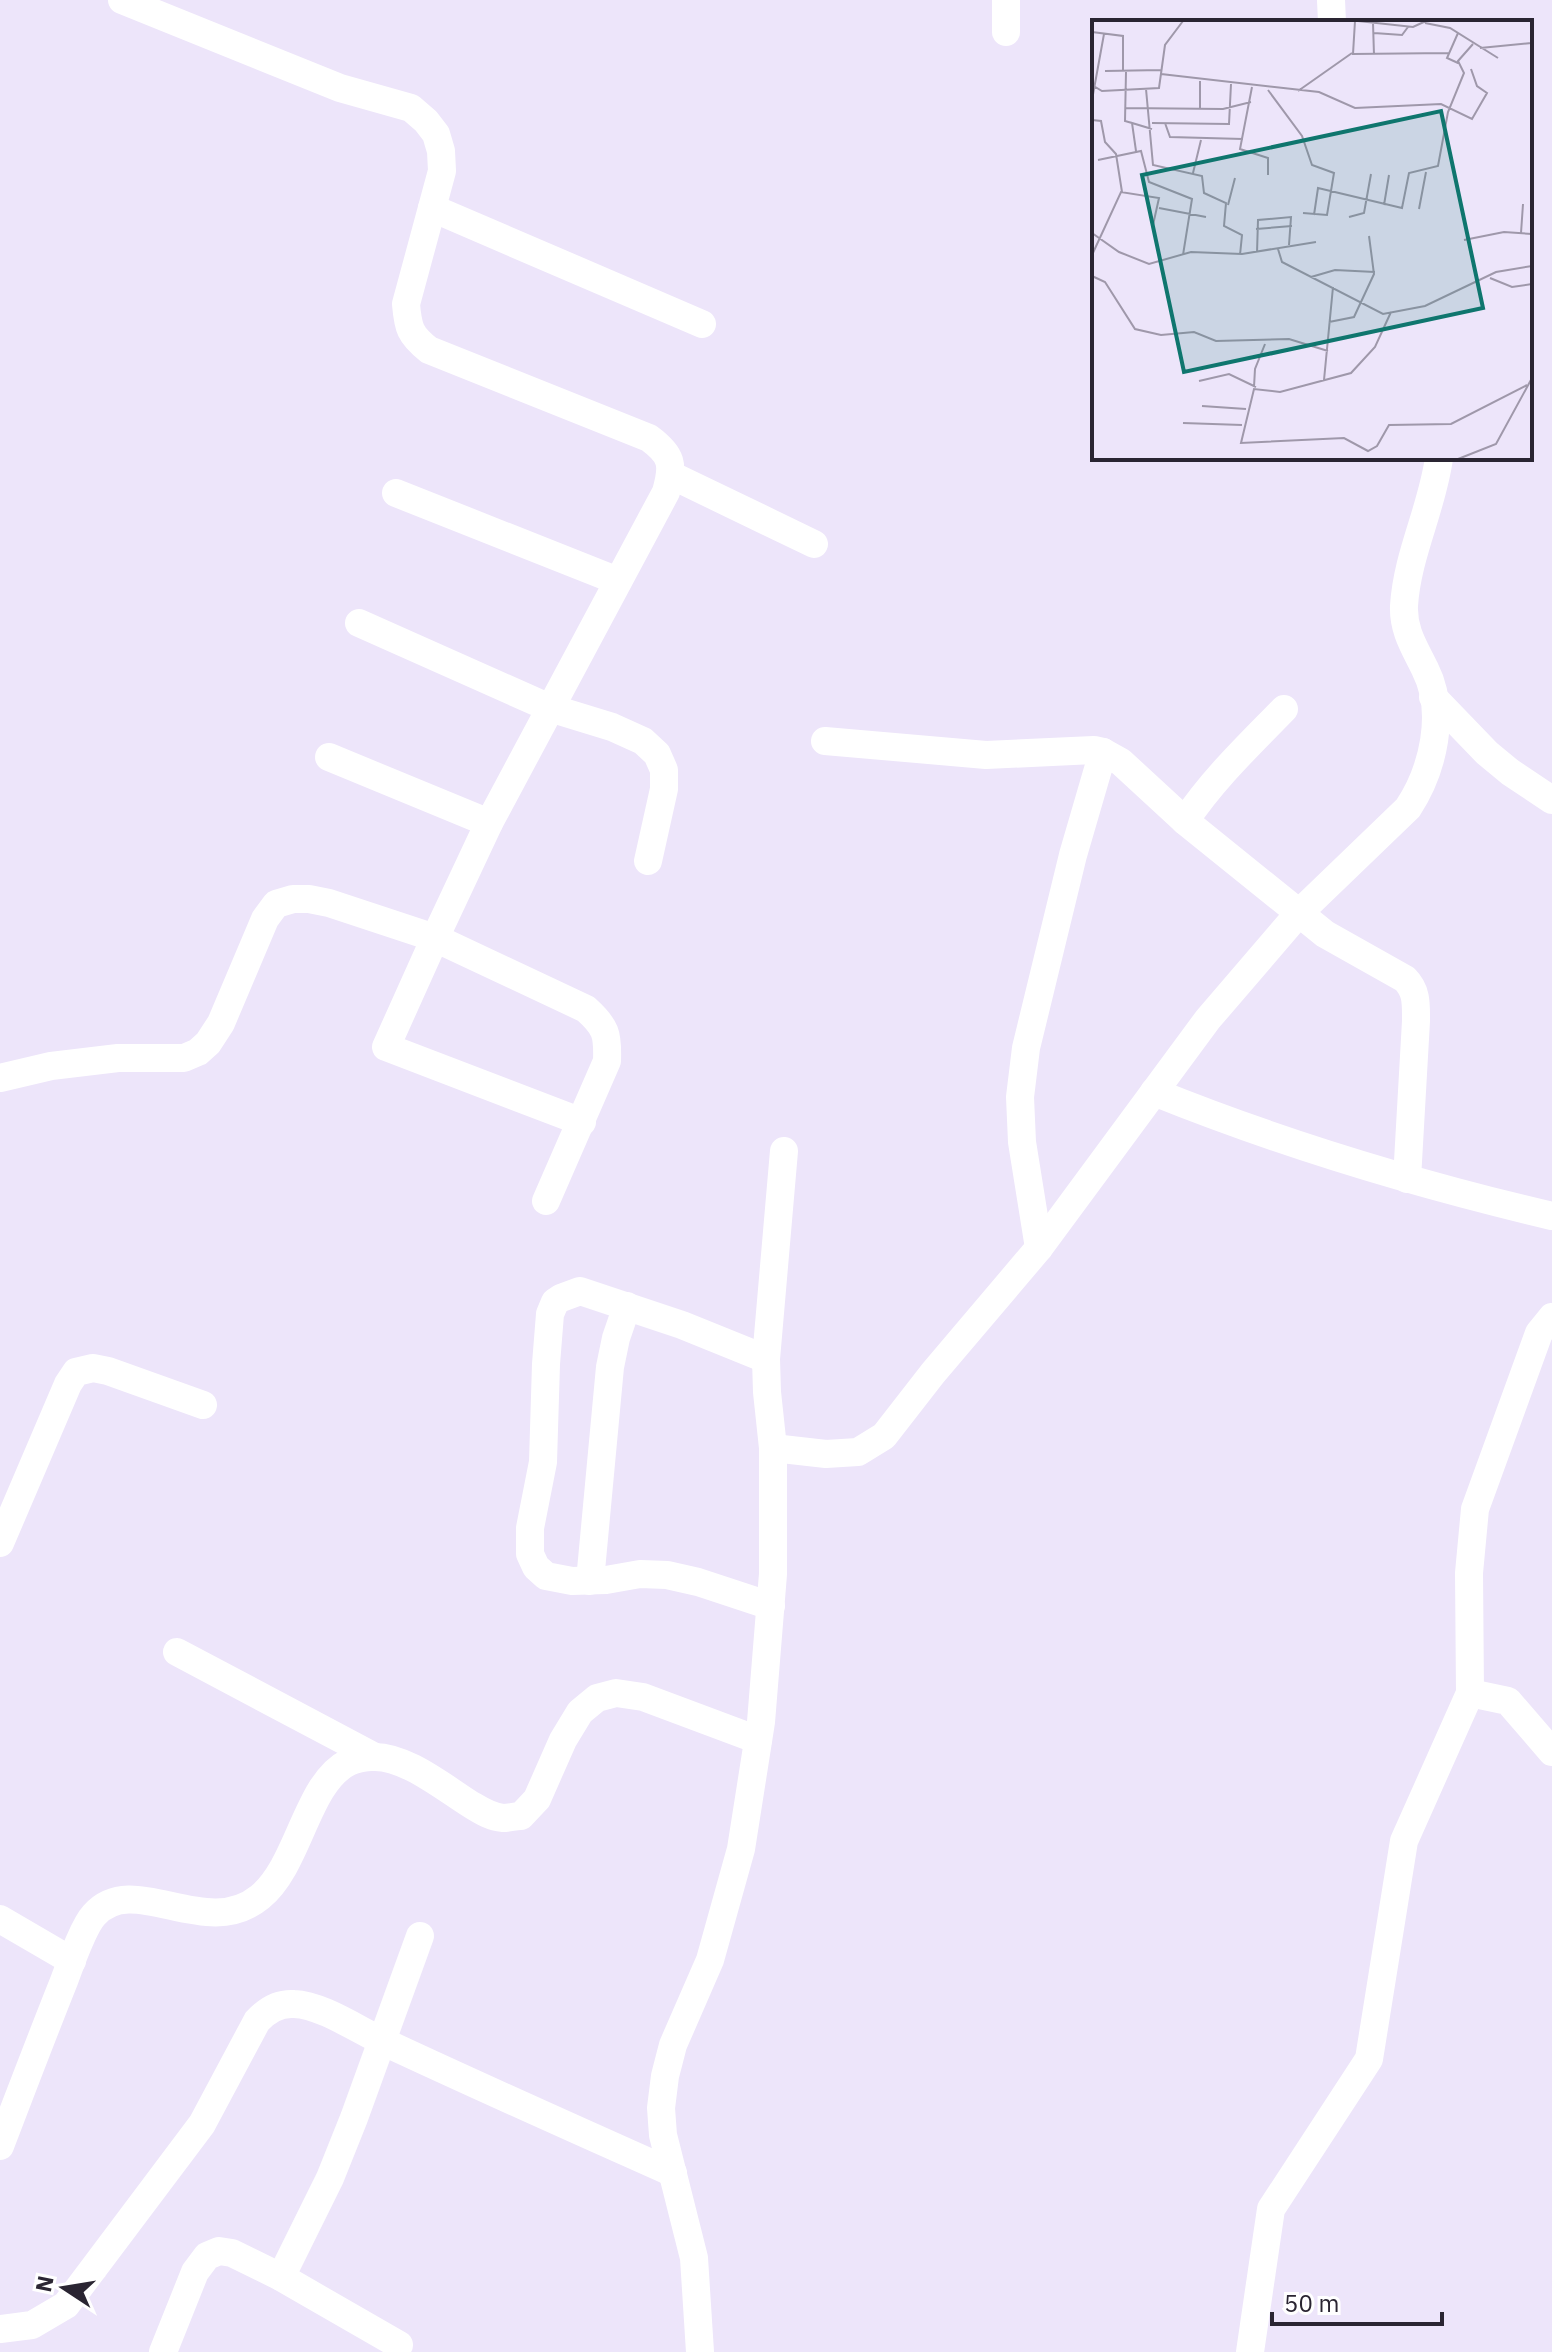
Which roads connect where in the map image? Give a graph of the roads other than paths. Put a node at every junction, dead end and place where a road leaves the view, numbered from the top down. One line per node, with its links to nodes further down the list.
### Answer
1 (122, 0): 6 (street)
2 (1006, 0): 5 (street)
3 (1331, 0): 4 (street)
4 (1332, 20)
5 (1006, 32)
6 (432, 208): 7 (street); 9 (street)
7 (702, 324)
8 (1439, 460): 14 (street)
9 (671, 475): 11 (street); 12 (street)
10 (396, 493): 12 (street)
11 (814, 544)
12 (618, 581): 15 (street)
13 (359, 623): 15 (street)
14 (1433, 697): 20 (street); 24 (street)
15 (550, 708): 22 (street); 23 (street)
16 (1284, 709): 21 (street)
17 (825, 741): 18 (street)
18 (1103, 752): 21 (street); 33 (street)
19 (329, 757): 22 (street)
20 (1552, 800)
21 (1185, 821): 24 (street)
22 (489, 823): 25 (street)
23 (648, 861)
24 (1299, 913): 27 (street); 30 (street)
25 (435, 938): 26 (street); 28 (street); 28 (street)
26 (0, 1078)
27 (1154, 1092): 30 (street); 33 (street)
28 (582, 1122): 31 (street)
29 (784, 1151): 36 (street)
30 (1407, 1179): 32 (street)
31 (546, 1201)
32 (1552, 1216)
33 (1039, 1248): 38 (street)
34 (627, 1306): 36 (street); 40 (street); 40 (street)
35 (1552, 1317): 43 (street)
36 (766, 1359): 38 (street)
37 (203, 1405): 39 (street)
38 (773, 1448): 41 (street)
39 (0, 1543)
40 (590, 1581): 41 (street)
41 (771, 1606): 44 (street)
42 (177, 1652): 46 (street)
43 (1470, 1693): 45 (street); 58 (street)
44 (758, 1740): 46 (street); 52 (street)
45 (1552, 1752)
46 (375, 1757): 49 (street)
47 (0, 1919): 49 (street)
48 (420, 1936): 50 (street)
49 (72, 1961): 51 (street)
50 (381, 2041): 52 (street); 53 (street); 54 (street)
51 (0, 2146)
52 (673, 2173): 57 (street)
53 (281, 2277): 55 (street); 56 (street)
54 (0, 2329)
55 (399, 2345)
56 (163, 2352)
57 (700, 2352)
58 (1250, 2352)

